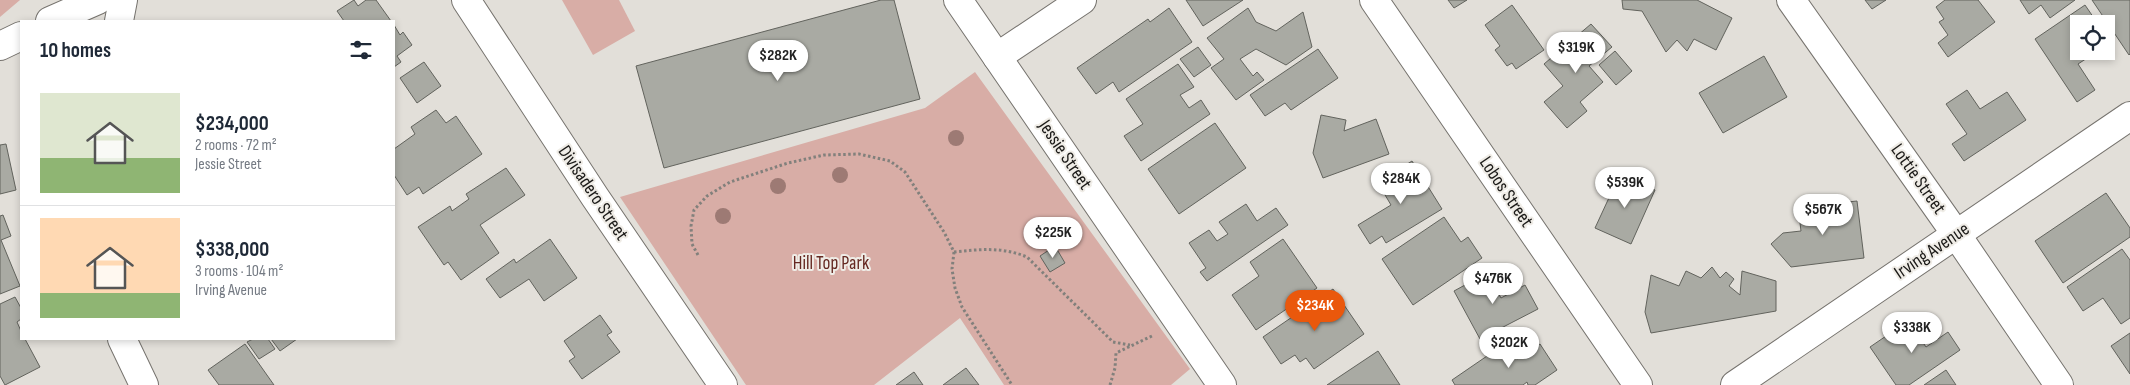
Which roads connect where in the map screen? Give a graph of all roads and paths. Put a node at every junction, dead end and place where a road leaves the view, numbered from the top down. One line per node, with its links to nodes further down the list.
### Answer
1 (98, 0): 8 (street)
2 (123, 0): 9 (street)
3 (466, 0): 21 (street, Divisadero Street)
4 (958, 0): 12 (street, Jessie Street)
5 (1082, 0): 12 (street)
6 (1374, 0): 25 (street, Lobos Street)
7 (1791, 0): 14 (street, Lottie Street)
8 (52, 20)
9 (119, 20)
10 (20, 36): 11 (street)
11 (0, 46)
12 (997, 57): 24 (street, Jessie Street)
13 (2130, 116): 14 (street, Irving Avenue)
14 (1956, 234): 26 (street, Irving Avenue); 27 (street, Lottie Street)
15 (954, 252): 16 (path); 19 (path); 22 (path)
16 (698, 255)
17 (122, 340): 20 (street)
18 (1144, 341): 19 (path)
19 (1130, 345): 23 (path)
20 (144, 385)
21 (722, 385)
22 (1012, 385)
23 (1110, 385)
24 (1222, 385)
25 (1638, 385)
26 (1735, 385)
27 (2059, 385)

